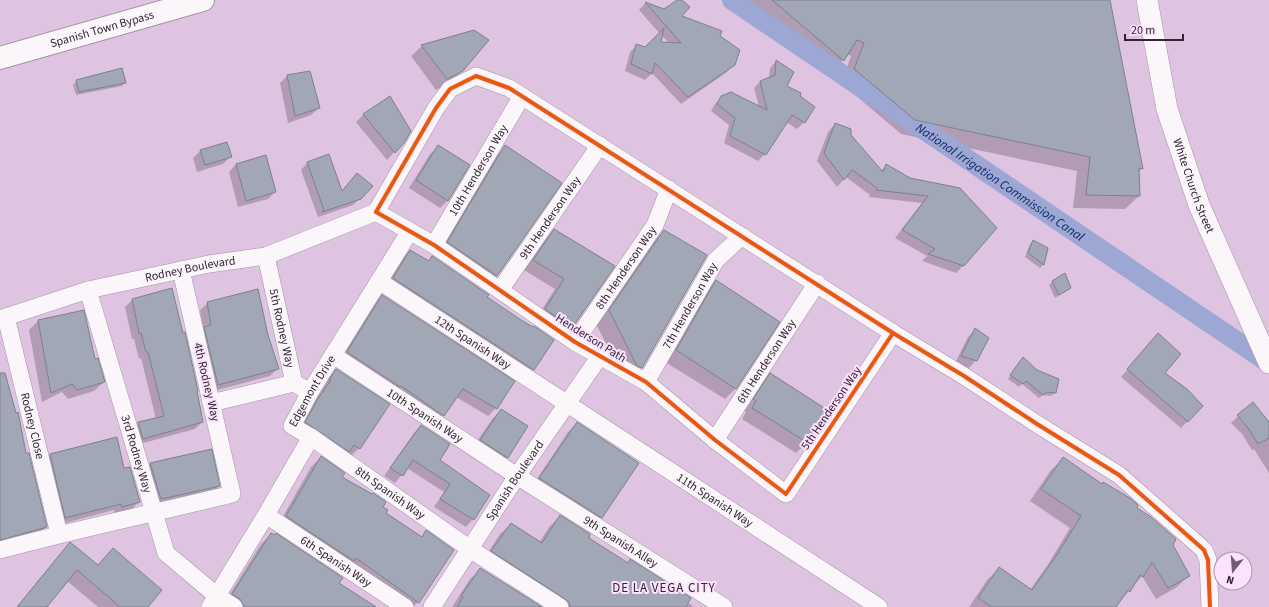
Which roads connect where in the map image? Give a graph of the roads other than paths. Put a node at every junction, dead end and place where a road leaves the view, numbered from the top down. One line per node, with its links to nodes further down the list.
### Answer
1 (203, 0): 3 (main road, Spanish Town Bypass)
2 (1147, 0): 22 (street, White Church Street)
3 (0, 58)
4 (522, 96): 5 (street); 7 (street); 10 (street, 10th Henderson Way)
5 (600, 145): 6 (street); 16 (street, 9th Henderson Way)
6 (670, 189): 9 (street); 19 (street, 8th Henderson Way)
7 (376, 212): 8 (street, Henderson Path); 11 (street, Rodney Boulevard)
8 (410, 230): 10 (street, Henderson Path); 13 (street, Edgemont Drive)
9 (742, 236): 14 (street); 24 (street, 7th Henderson Way)
10 (434, 245): 16 (street, Henderson Path)
11 (266, 256): 12 (street, Rodney Boulevard); 23 (street, 5th Rodney Way)
12 (181, 270): 15 (street, Rodney Boulevard); 26 (street, 4th Rodney Way)
13 (379, 281): 20 (street, Edgemont Drive); 27 (street, 12th Spanish Way)
14 (817, 283): 18 (street); 29 (street, 6th Henderson Way)
15 (88, 290): 17 (street, Rodney Boulevard); 32 (street, 3rd Rodney Way)
16 (500, 290): 19 (street, Henderson Path)
17 (3, 318): 34 (street, Rodney Close)
18 (893, 333): 31 (street, 5th Henderson Way); 45 (street)
19 (575, 342): 21 (street, Henderson Path)
20 (333, 355): 25 (street, Edgemont Drive); 30 (street, 10th Spanish Way)
21 (600, 356): 24 (street, Henderson Path); 27 (street, Spanish Boulevard)
22 (1269, 362)
23 (294, 382): 25 (street, 5th Rodney Way); 26 (street)
24 (646, 382): 29 (street, Henderson Path)
25 (310, 392): 28 (street, Edgemont Drive)
26 (211, 403): 32 (street, 4th Rodney Way)
27 (567, 405): 30 (street, Spanish Boulevard); 38 (street, 11th Spanish Way)
28 (311, 437): 33 (street, Edgemont Drive); 35 (street, 8th Spanish Way)
29 (715, 440): 31 (street, Henderson Path)
30 (517, 476): 35 (street, Spanish Boulevard); 43 (street, 9th Spanish Alley)
31 (786, 494)
32 (154, 513): 34 (street); 37 (street, 3rd Rodney Way)
33 (266, 515): 37 (street, Edgemont Drive); 40 (street, 6th Spanish Way)
34 (59, 534): 36 (street)
35 (470, 549): 41 (street, Spanish Boulevard); 42 (street, 8th Spanish Way)
36 (0, 550)
37 (214, 601): 39 (street, 3rd Rodney Way)
38 (859, 602): 44 (street, 11th Spanish Way)
39 (234, 607)
40 (405, 607)
41 (432, 607)
42 (560, 607)
43 (724, 607)
44 (879, 607)
45 (1210, 607)

